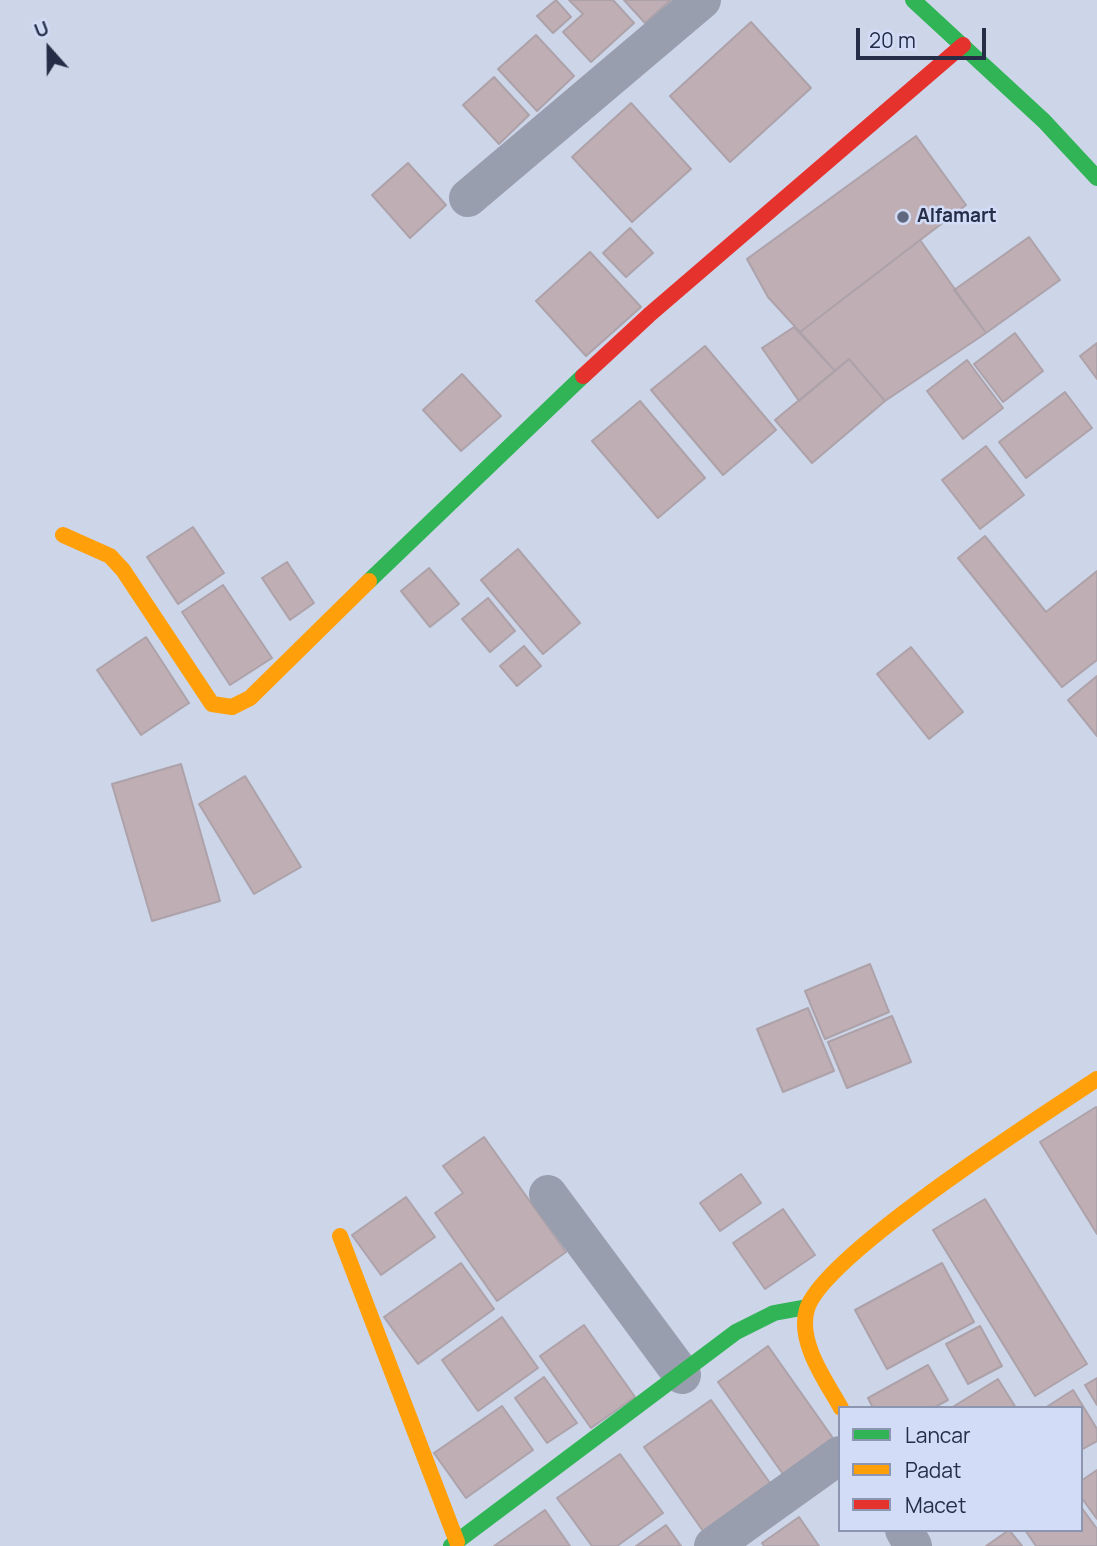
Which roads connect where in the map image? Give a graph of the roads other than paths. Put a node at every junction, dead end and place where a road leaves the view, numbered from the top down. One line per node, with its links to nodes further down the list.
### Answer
1 (702, 0): 5 (street)
2 (913, 0): 3 (main road)
3 (963, 45): 4 (main road); 6 (main road)
4 (1097, 178)
5 (468, 198)
6 (63, 535)
7 (1097, 1079): 10 (main road)
8 (548, 1194): 11 (street)
9 (340, 1236): 14 (main road)
10 (807, 1307): 11 (main road); 12 (main road)
11 (682, 1375): 14 (main road)
12 (840, 1406)
13 (838, 1456): 15 (street)
14 (454, 1544)
15 (713, 1546)

